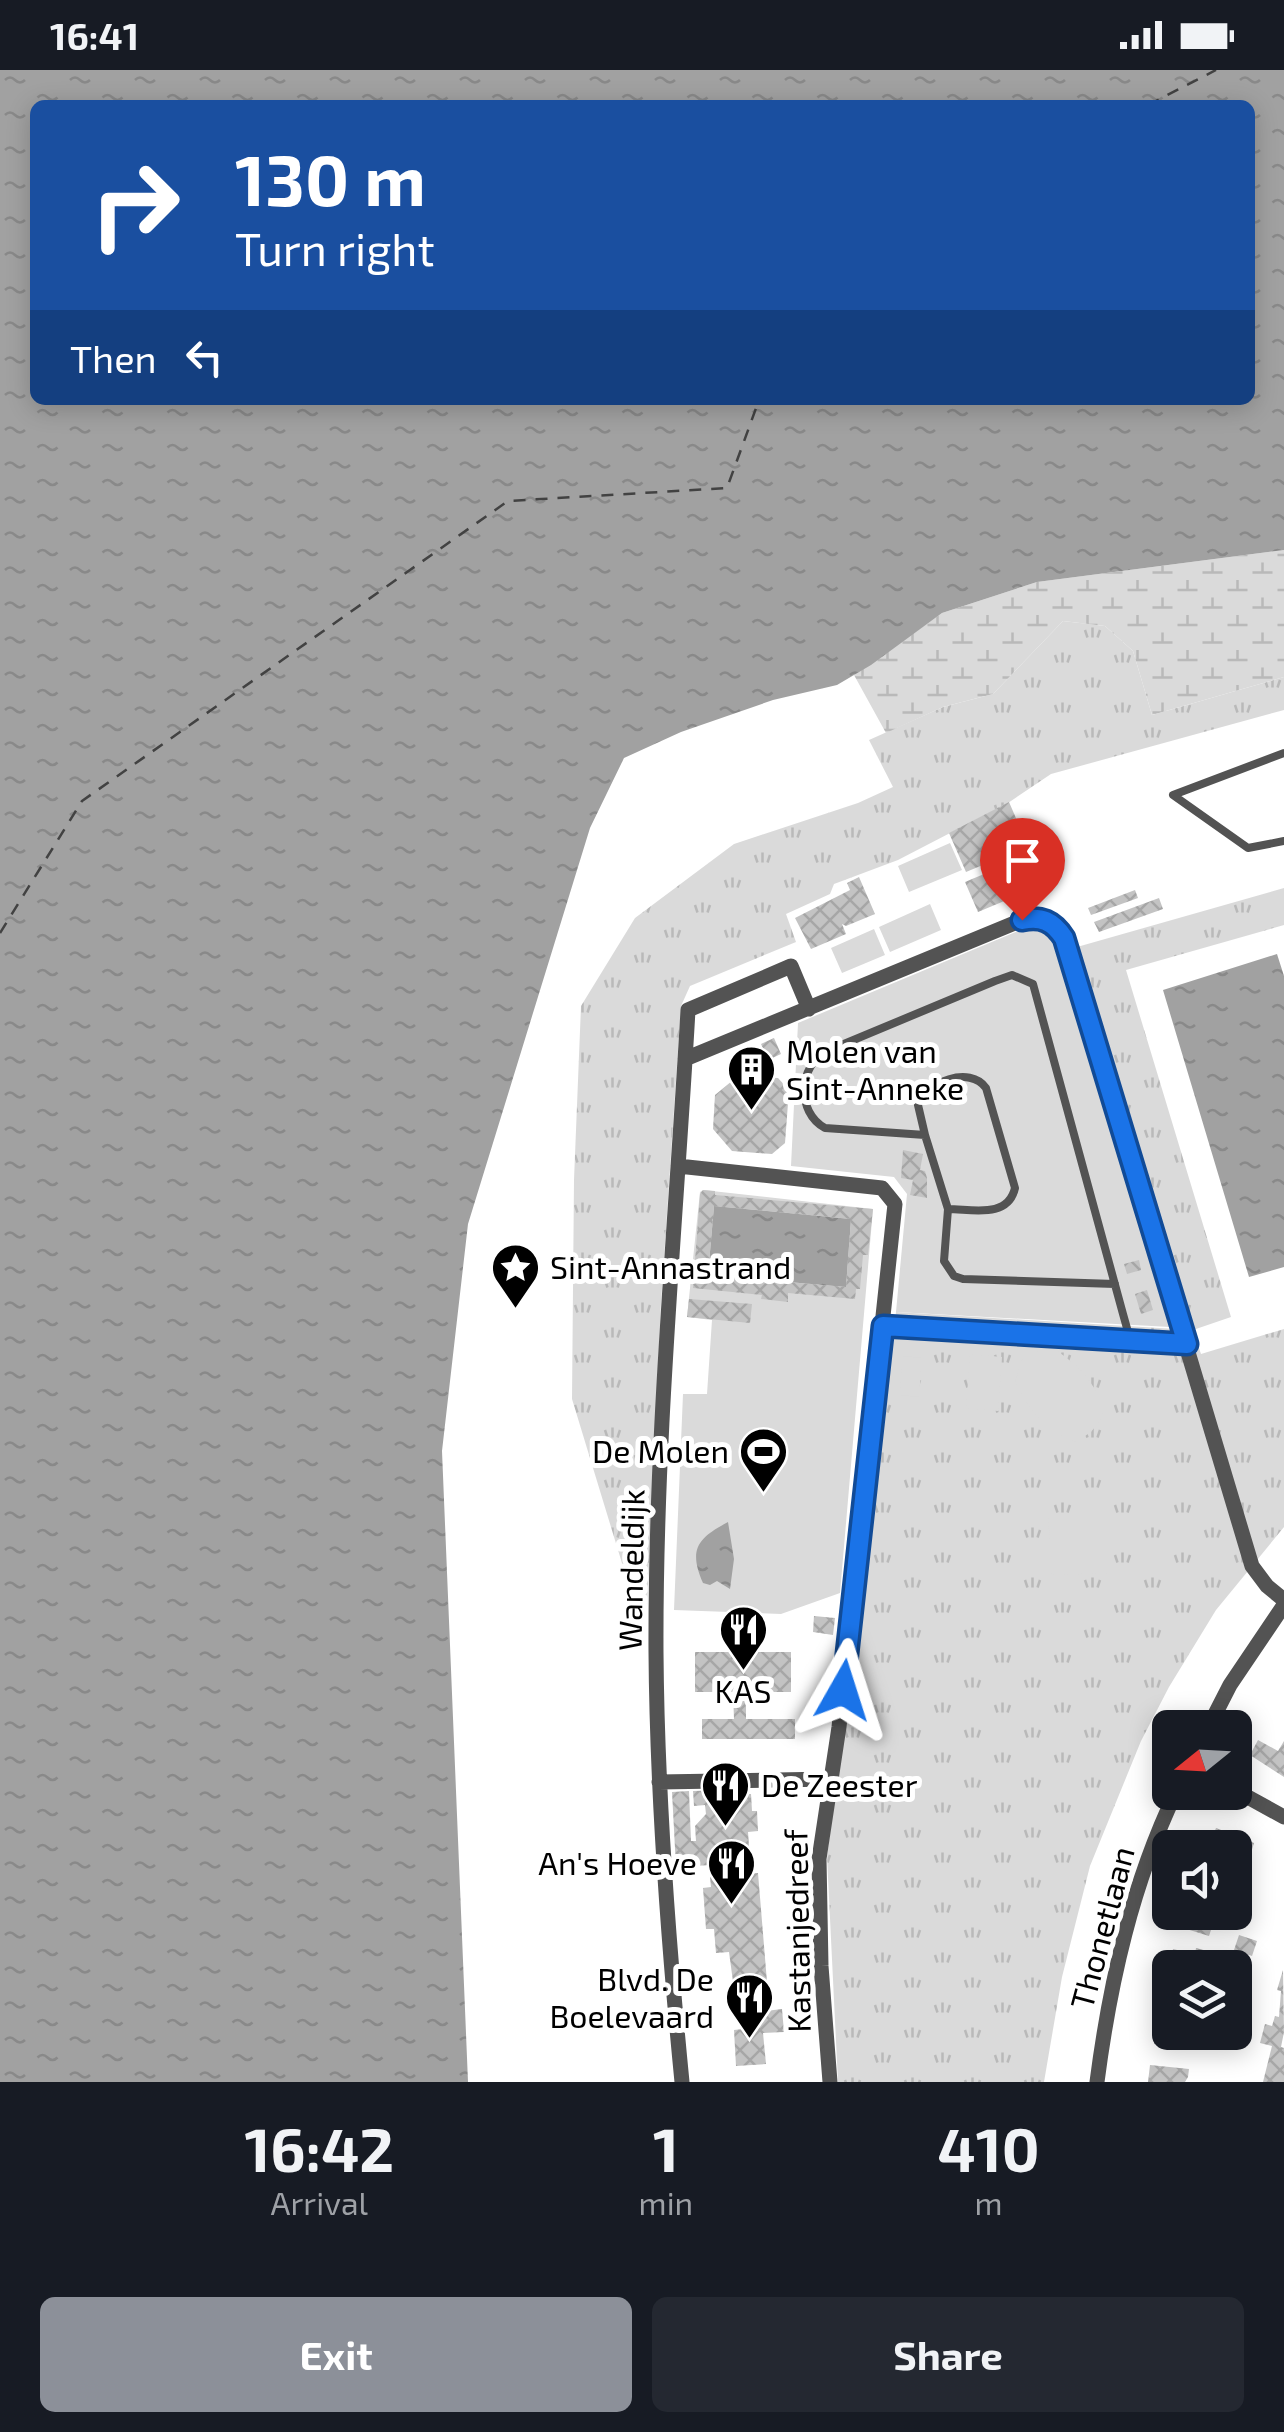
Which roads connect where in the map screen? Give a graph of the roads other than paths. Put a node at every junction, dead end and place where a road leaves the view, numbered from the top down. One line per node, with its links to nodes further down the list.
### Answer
1 (1284, 753): 2 (lane)
2 (1284, 842)
3 (809, 1009): 4 (street); 4 (street, Wandeldijk); 11 (street)
4 (685, 1059): 6 (street, Wandeldijk)
5 (925, 1134): 7 (lane); 7 (lane); 8 (lane)
6 (678, 1166): 9 (street, Kastanjedreef); 15 (street, Wandeldijk)
7 (948, 1209): 8 (lane)
8 (1115, 1284): 10 (lane)
9 (883, 1326): 10 (street); 14 (street, Kastanjedreef)
10 (1130, 1339): 11 (street)
11 (1187, 1344): 12 (street)
12 (1284, 1603): 13 (street)
13 (1217, 1710)
14 (830, 1779): 15 (street); 20 (street, Kastanjedreef)
15 (659, 1782): 19 (street, Wandeldijk)
16 (1252, 1799): 18 (street)
17 (1169, 1810): 21 (street, Thonetlaan)
18 (1284, 1816)
19 (682, 2082)
20 (830, 2082)
21 (1097, 2082)

